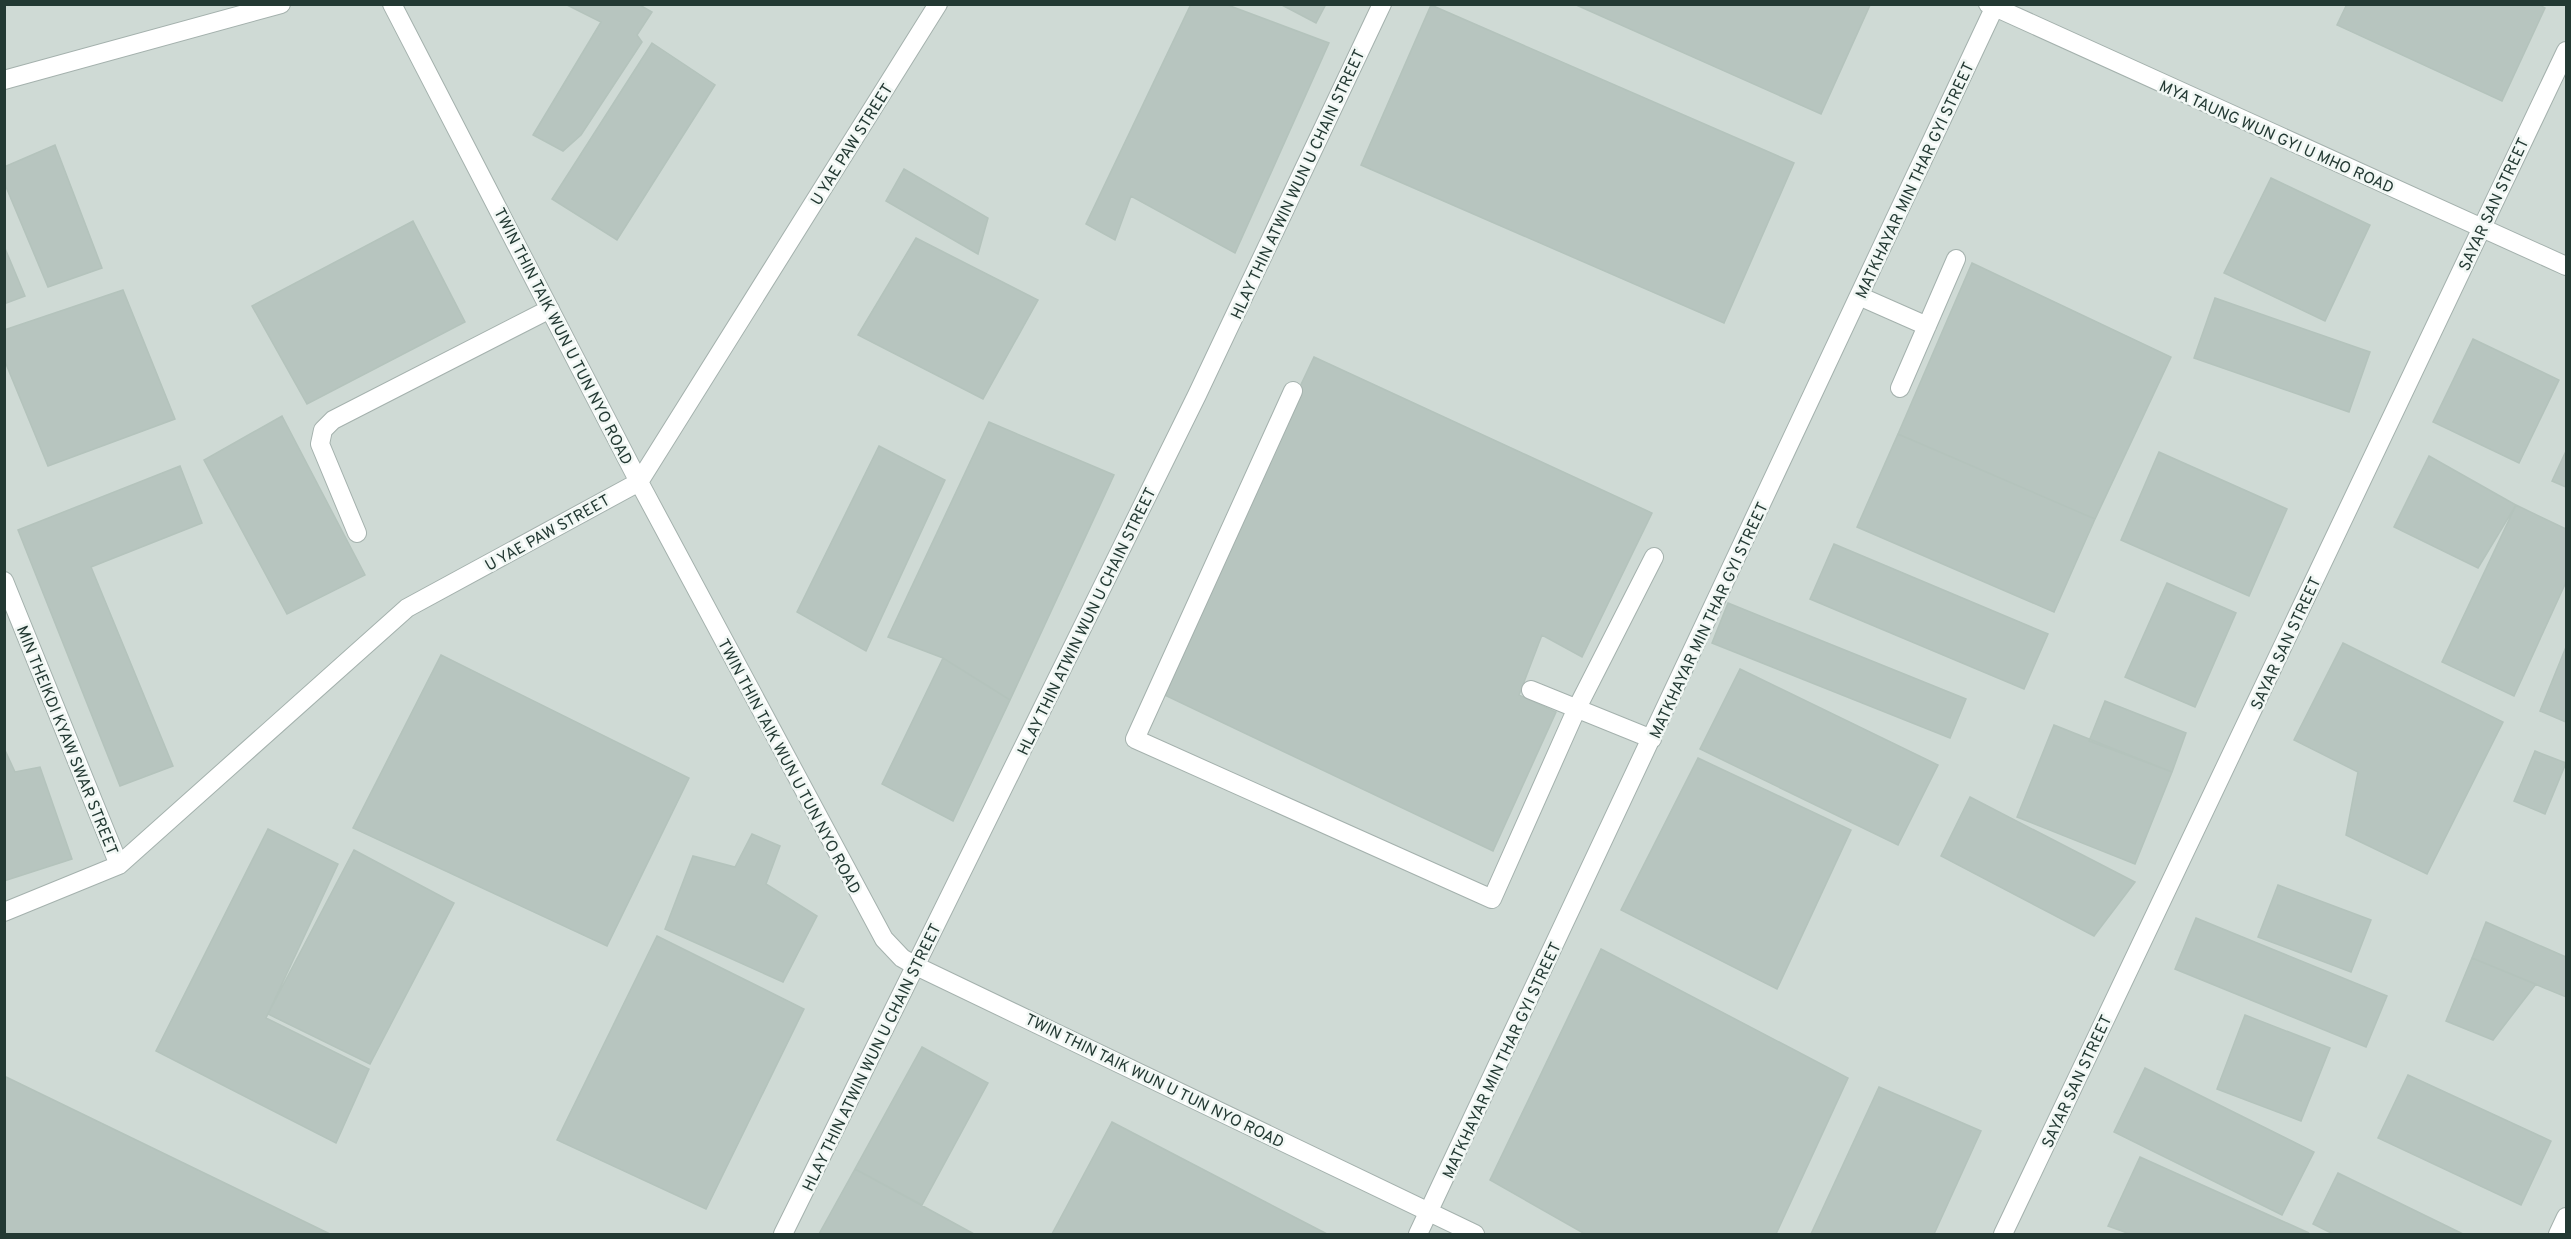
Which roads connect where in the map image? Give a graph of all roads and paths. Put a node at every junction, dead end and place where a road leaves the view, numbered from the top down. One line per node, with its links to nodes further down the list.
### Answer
1 (281, 4): 7 (street)
2 (392, 4): 12 (street, TWIN THIN TAIK WUN U TUN NYO ROAD)
3 (938, 4): 16 (street, U YAE PAW STREET)
4 (1382, 4): 25 (street, HLAY THIN ATWIN WUN U CHAIN STREET)
5 (1993, 6): 8 (street, MYA TAUNG WUN GYI U MHO ROAD); 11 (street, MATKHAYAR MIN THAR GYI STREET)
6 (2566, 51): 8 (street, SAYAR SAN STREET)
7 (4, 80)
8 (2481, 228): 10 (street, MYA TAUNG WUN GYI U MHO ROAD); 31 (street, SAYAR SAN STREET)
9 (1956, 259): 13 (street)
10 (2566, 266)
11 (1859, 296): 13 (street); 22 (street, MATKHAYAR MIN THAR GYI STREET)
12 (550, 309): 16 (street, TWIN THIN TAIK WUN U TUN NYO ROAD); 17 (street)
13 (1927, 326): 14 (street)
14 (1900, 388)
15 (1293, 391): 21 (street)
16 (639, 482): 23 (street, U YAE PAW STREET); 25 (street, TWIN THIN TAIK WUN U TUN NYO ROAD)
17 (357, 533)
18 (1654, 557): 21 (street)
19 (4, 581): 23 (street, MIN THEIKDI KYAW SWAR STREET)
20 (1531, 690): 21 (street)
21 (1577, 708): 22 (street)
22 (1652, 739): 26 (street, MATKHAYAR MIN THAR GYI STREET)
23 (119, 865): 24 (street, U YAE PAW STREET)
24 (4, 912)
25 (916, 966): 26 (street, TWIN THIN TAIK WUN U TUN NYO ROAD); 28 (street, HLAY THIN ATWIN WUN U CHAIN STREET)
26 (1430, 1212): 29 (street, MATKHAYAR MIN THAR GYI STREET); 30 (street, TWIN THIN TAIK WUN U TUN NYO ROAD)
27 (2566, 1217): 32 (street)
28 (783, 1234)
29 (1418, 1234)
30 (1475, 1234)
31 (2003, 1234)
32 (2558, 1234)

